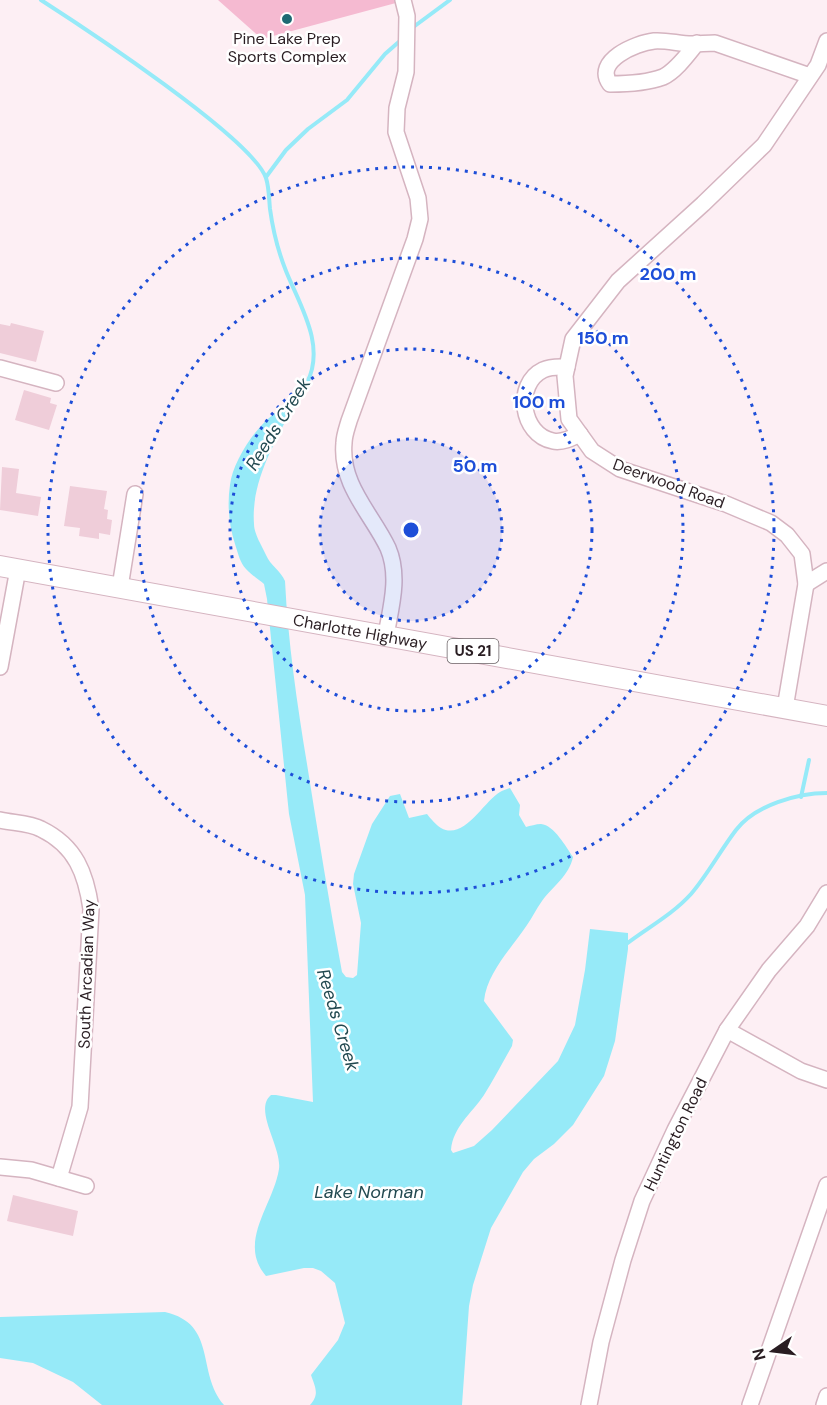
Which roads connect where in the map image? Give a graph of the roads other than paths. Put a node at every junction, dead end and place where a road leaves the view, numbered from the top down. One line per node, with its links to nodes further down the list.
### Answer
1 (404, 0): 14 (street)
2 (827, 41): 4 (street, Deerwood Road)
3 (698, 43): 3 (street); 4 (street)
4 (810, 75): 5 (street, Deerwood Road)
5 (567, 367): 8 (street, Deerwood Road); 8 (street)
6 (0, 368): 7 (street)
7 (56, 383)
8 (580, 434): 12 (street, Deerwood Road)
9 (135, 494): 13 (street)
10 (9, 567): 13 (main road, Charlotte Highway / US 21); 15 (street)
11 (827, 571): 12 (street)
12 (806, 584): 16 (street, Deerwood Road)
13 (120, 587): 14 (main road, Charlotte Highway / US 21)
14 (386, 635): 16 (main road, Charlotte Highway / US 21)
15 (0, 667)
16 (785, 708): 17 (main road, Charlotte Highway / US 21)
17 (827, 716)
18 (0, 820): 23 (street, South Arcadian Way)
19 (827, 893): 20 (street, Huntington Road)
20 (727, 1030): 21 (street); 27 (street, Huntington Road)
21 (827, 1080)
22 (0, 1167): 23 (street)
23 (59, 1178): 25 (street)
24 (827, 1185): 28 (street)
25 (86, 1186)
26 (827, 1396): 29 (street)
27 (588, 1405)
28 (750, 1405)
29 (824, 1405)

